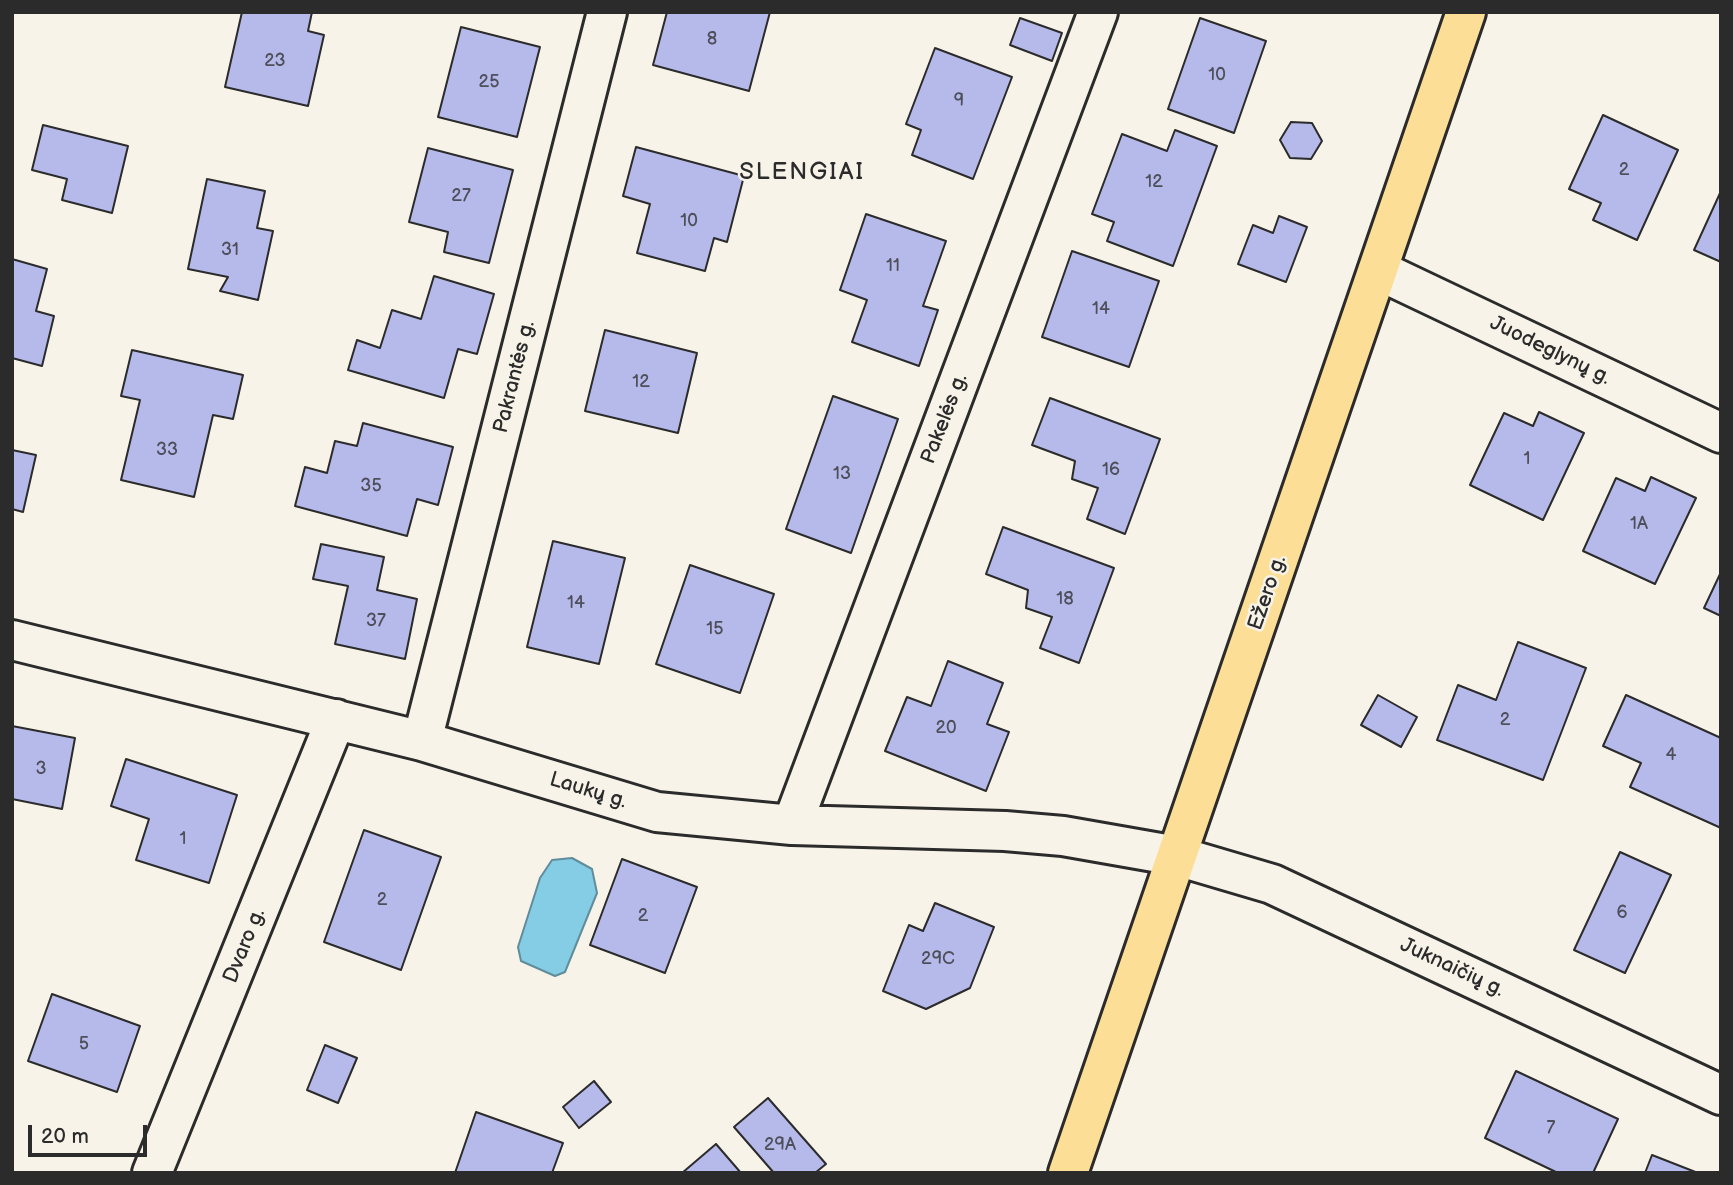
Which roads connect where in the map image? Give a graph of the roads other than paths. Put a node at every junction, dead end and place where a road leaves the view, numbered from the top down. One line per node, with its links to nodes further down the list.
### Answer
1 (607, 12): 8 (street, Pakrantės g.)
2 (1098, 12): 9 (street, Pakelės g.)
3 (1466, 12): 4 (main road, Ežero g.)
4 (1378, 270): 5 (street, Juodeglynų g.); 10 (main road, Ežero g.)
5 (1721, 433)
6 (12, 640): 7 (street, Laukų g.)
7 (336, 719): 8 (street, Laukų g.); 12 (street, Dvaro g.)
8 (422, 741): 9 (street, Laukų g.)
9 (792, 825): 10 (street, Laukų g.)
10 (1177, 856): 11 (street, Juknaičių g.); 13 (main road, Ežero g.)
11 (1721, 1095)
12 (152, 1173)
13 (1068, 1173)

